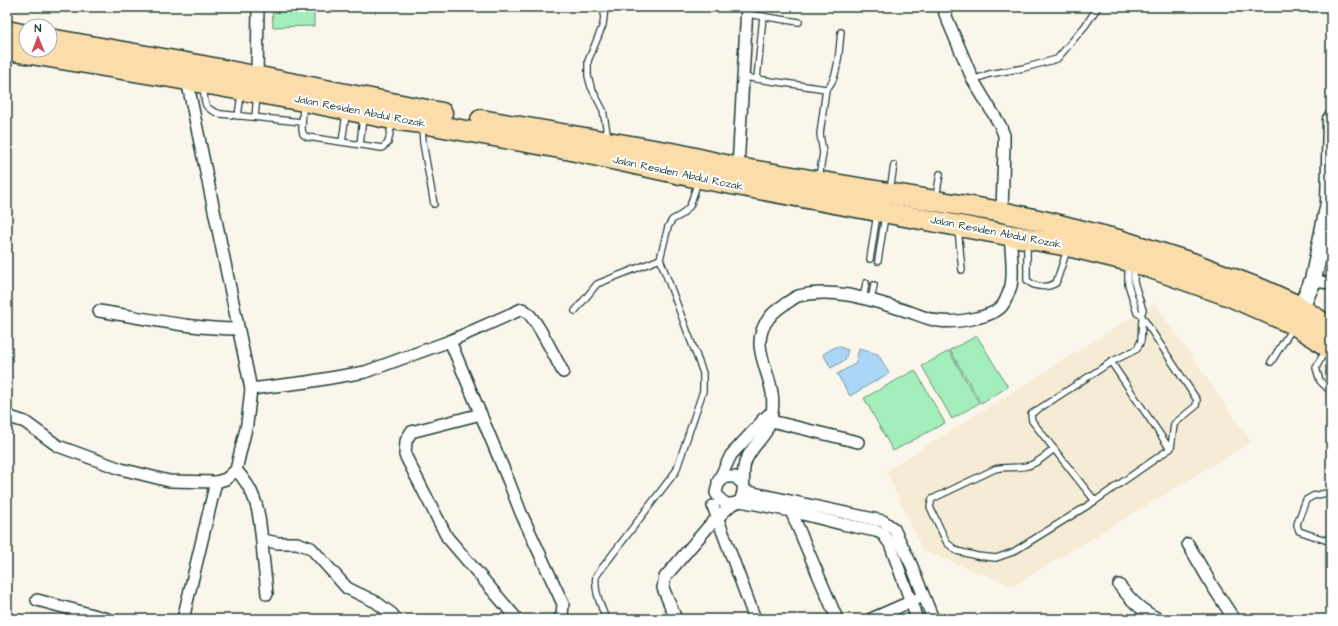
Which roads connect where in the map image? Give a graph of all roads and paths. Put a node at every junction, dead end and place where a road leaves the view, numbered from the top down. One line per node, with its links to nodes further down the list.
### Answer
1 (258, 7): 16 (street)
2 (605, 7): 27 (lane)
3 (944, 7): 14 (street)
4 (1098, 7): 14 (lane)
5 (749, 12): 6 (lane); 13 (street)
6 (763, 16): 7 (lane); 13 (lane)
7 (799, 22)
8 (7, 31): 10 (highway)
9 (841, 32): 17 (lane)
10 (18, 33)
11 (58, 41): 16 (highway, Jalan Residen Abdul Rozak)
12 (7, 50): 15 (highway, Jalan Residen Abdul Rozak)
13 (751, 78): 17 (lane); 30 (street)
14 (972, 80): 37 (street)
15 (196, 81): 16 (highway, Jalan Residen Abdul Rozak); 20 (lane); 57 (street)
16 (252, 87): 18 (highway, Jalan Residen Abdul Rozak); 20 (lane); 21 (lane); 27 (highway, Jalan Residen Abdul Rozak)
17 (826, 89): 33 (lane)
18 (304, 101): 19 (highway, Jalan Residen Abdul Rozak); 24 (lane)
19 (355, 111): 23 (highway, Jalan Residen Abdul Rozak); 26 (lane); 28 (lane)
20 (238, 116): 21 (lane)
21 (255, 117): 24 (lane)
22 (1331, 118): 41 (street)
23 (392, 119): 25 (highway, Jalan Residen Abdul Rozak); 28 (lane)
24 (302, 122): 26 (lane)
25 (422, 123): 32 (highway, Jalan Residen Abdul Rozak); 35 (lane)
26 (342, 142): 28 (lane)
27 (608, 142): 30 (highway, Jalan Residen Abdul Rozak)
28 (360, 145)
29 (894, 165): 36 (lane)
30 (738, 168): 33 (highway, Jalan Residen Abdul Rozak)
31 (940, 174): 34 (lane)
32 (699, 178): 36 (highway, Jalan Residen Abdul Rozak); 42 (lane)
33 (818, 182): 36 (highway, Jalan Residen Abdul Rozak)
34 (935, 202): 36 (highway, Jalan Residen Abdul Rozak); 37 (highway, Jalan Residen Abdul Rozak)
35 (434, 204)
36 (884, 206): 38 (highway, Jalan Residen Abdul Rozak); 43 (lane); 44 (lane)
37 (1002, 212): 55 (highway, Jalan Residen Abdul Rozak)
38 (958, 225): 39 (highway, Jalan Residen Abdul Rozak); 46 (lane)
39 (1021, 242): 40 (highway, Jalan Residen Abdul Rozak); 40 (lane); 51 (street)
40 (1066, 253): 45 (highway, Jalan Residen Abdul Rozak)
41 (1325, 253): 47 (street)
42 (660, 259): 52 (lane); 100 (lane)
43 (870, 259)
44 (878, 260)
45 (1131, 261): 54 (lane); 55 (highway, Jalan Residen Abdul Rozak)
46 (962, 270)
47 (1313, 280): 49 (street); 55 (street)
48 (866, 283): 51 (lane)
49 (1331, 284)
50 (874, 285): 51 (lane)
51 (867, 300): 67 (street)
52 (575, 311)
53 (99, 312): 57 (street)
54 (1142, 317): 60 (lane); 70 (lane)
55 (1296, 324): 56 (highway, Jalan Residen Abdul Rozak); 59 (highway, Jalan Residen Abdul Rozak); 61 (lane)
56 (1331, 328)
57 (238, 329): 63 (street)
58 (450, 341): 62 (street); 63 (street); 65 (street)
59 (1326, 351): 64 (lane)
60 (1111, 362): 69 (lane); 70 (lane)
61 (1271, 362)
62 (562, 372)
63 (251, 389): 71 (street)
64 (1331, 392)
65 (481, 414): 98 (street); 99 (street)
66 (7, 416): 72 (street)
67 (767, 420): 68 (street); 73 (street); 75 (street)
68 (858, 442)
69 (1054, 449): 76 (lane); 76 (lane)
70 (1170, 449): 76 (lane)
71 (236, 470): 72 (street); 85 (street)
72 (216, 482): 96 (street)
73 (717, 489): 75 (street); 75 (street); 77 (street)
74 (1331, 492): 86 (lane)
75 (739, 495): 78 (street); 79 (street); 80 (street)
76 (1095, 501)
77 (713, 506): 80 (street); 83 (street)
78 (791, 511): 81 (street); 103 (street)
79 (844, 513): 81 (street); 82 (street)
80 (717, 518): 83 (street); 102 (street)
81 (842, 524): 84 (street)
82 (891, 526): 84 (street); 90 (street)
83 (708, 527): 101 (street)
84 (883, 534): 92 (street)
85 (263, 540): 89 (street); 97 (street)
86 (1331, 542)
87 (1188, 544): 107 (street)
88 (1119, 585): 106 (street)
89 (267, 594)
90 (924, 596): 92 (street); 93 (street)
91 (37, 600): 95 (street)
92 (911, 602): 94 (street); 104 (street)
93 (929, 608): 94 (street); 105 (street)
94 (913, 618)
95 (108, 619)
96 (183, 619)
97 (396, 619)
98 (517, 619)
99 (558, 619)
100 (606, 619)
101 (676, 619)
102 (755, 619)
103 (837, 619)
104 (871, 619)
105 (933, 619)
106 (1159, 619)
107 (1234, 619)

